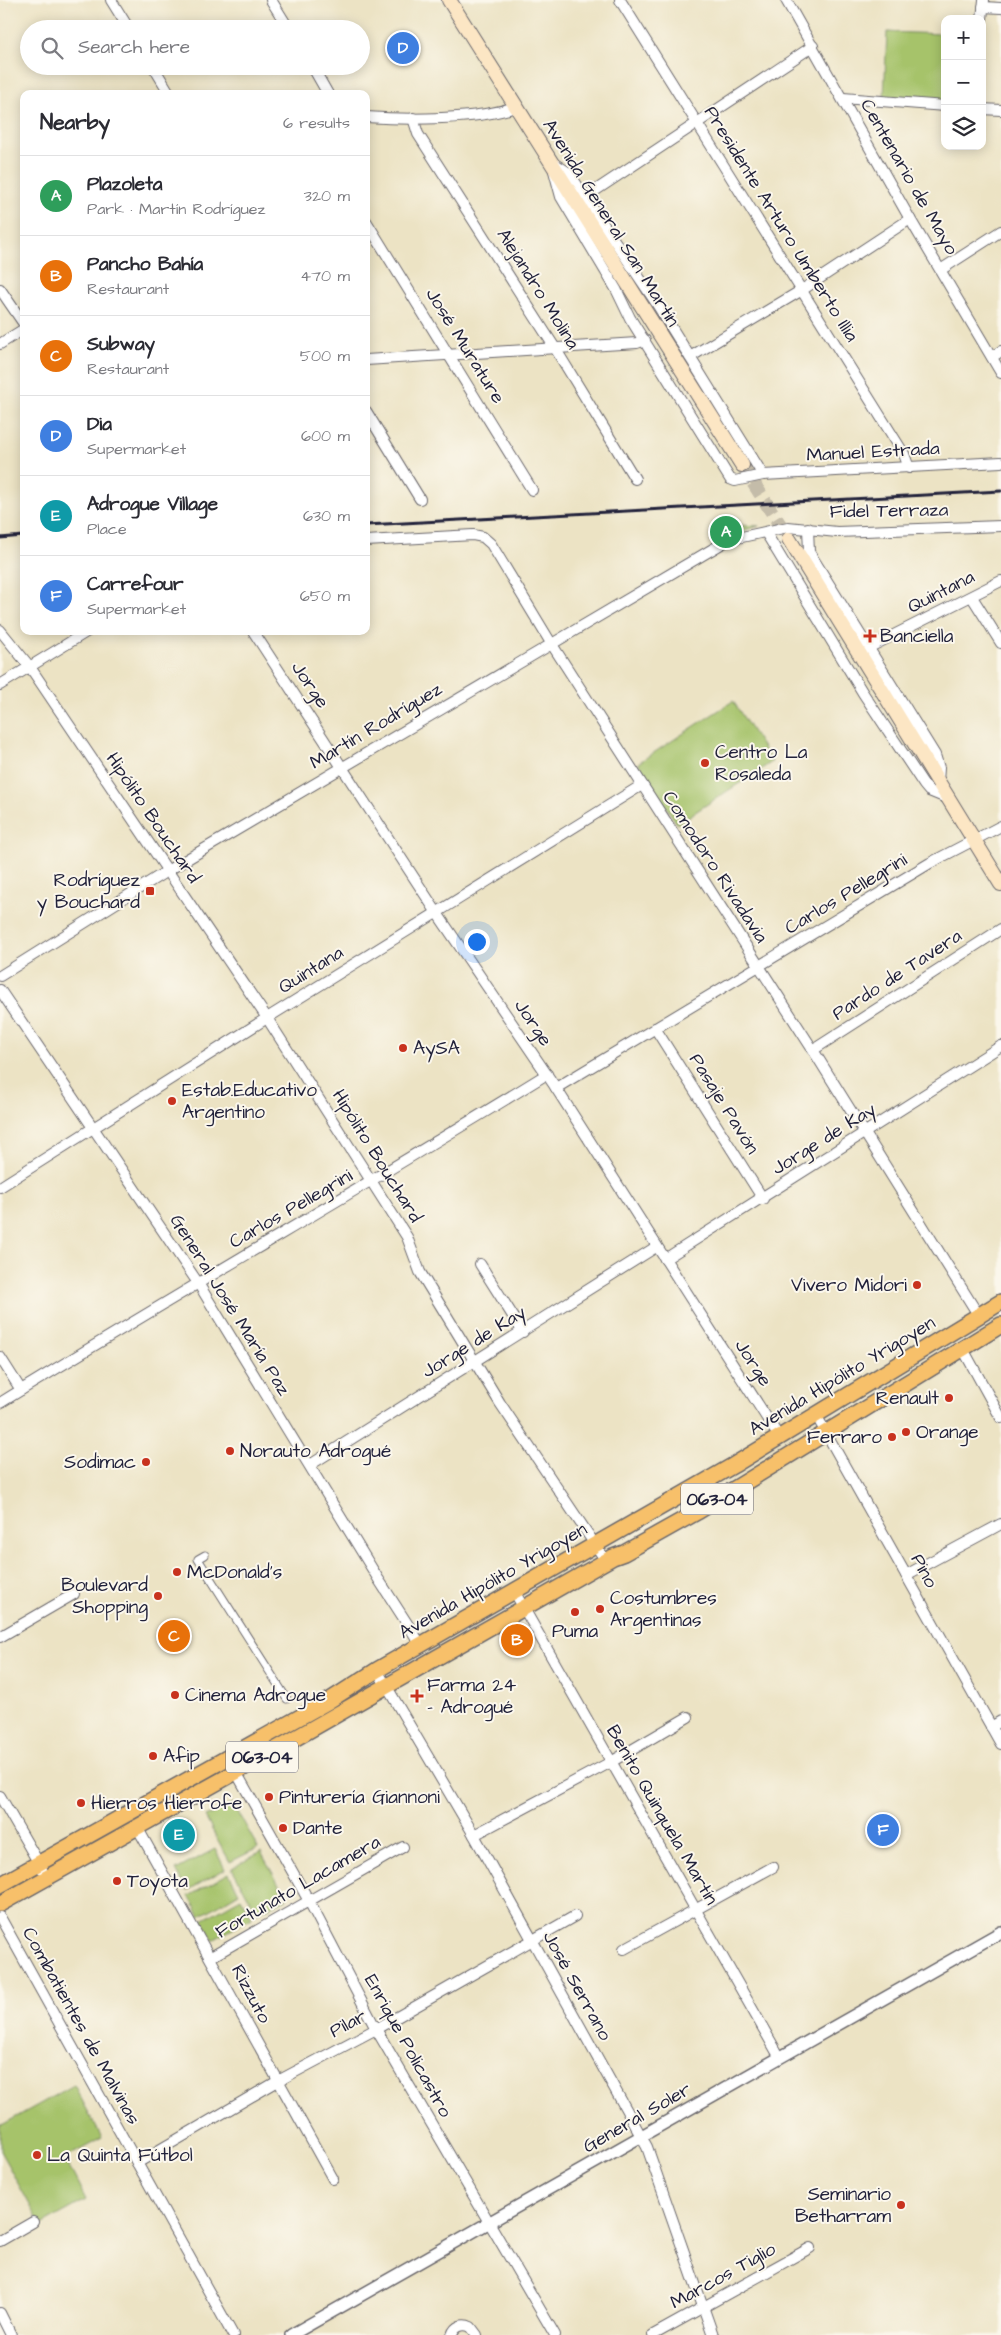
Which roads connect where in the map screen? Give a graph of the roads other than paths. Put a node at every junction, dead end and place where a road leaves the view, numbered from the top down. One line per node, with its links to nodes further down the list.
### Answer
1 (111, 0): 8 (street)
2 (271, 0): 9 (street)
3 (449, 0): 17 (main road, Avenida General San Martín)
4 (620, 0): 22 (street, Presidente Arturo Umberto Illia)
5 (786, 0): 10 (street, Centenario de Mayo)
6 (983, 3): 7 (street)
7 (1001, 8)
8 (123, 20)
9 (283, 20)
10 (813, 46): 15 (street, Centenario de Mayo); 22 (street)
11 (158, 75): 13 (street)
12 (317, 75): 14 (street)
13 (168, 90)
14 (326, 90)
15 (843, 98): 16 (street); 25 (street, Centenario de Mayo)
16 (941, 106)
17 (515, 107): 21 (street); 23 (main road, Avenida General San Martín)
18 (986, 109): 19 (street)
19 (1001, 110)
20 (370, 117): 21 (street)
21 (413, 118): 35 (street, Alejandro Molina)
22 (697, 124): 24 (street); 30 (street, Presidente Arturo Umberto Illia)
23 (551, 164): 24 (main road, Avenida General San Martín); 33 (street)
24 (580, 201): 38 (street); 44 (main road, Avenida General San Martín)
25 (910, 219): 28 (street, Centenario de Mayo); 30 (street)
26 (370, 226): 36 (street, José Murature)
27 (1001, 231): 28 (street)
28 (942, 269): 37 (street, Centenario de Mayo)
29 (0, 288): 31 (street)
30 (802, 290): 38 (street); 43 (street, Presidente Arturo Umberto Illia)
31 (20, 318)
32 (20, 332): 34 (street)
33 (645, 340): 35 (street); 44 (street)
34 (0, 344)
35 (555, 348): 36 (street); 46 (street, Alejandro Molina)
36 (450, 354): 39 (street); 47 (street, José Murature)
37 (997, 354): 40 (street, Centenario de Mayo)
38 (690, 357): 45 (street)
39 (370, 360)
40 (1001, 373)
41 (370, 418): 48 (street)
42 (1001, 462): 43 (street, Manuel Estrada)
43 (909, 468): 45 (street, Manuel Estrada)
44 (744, 471): 45 (street, Manuel Estrada)
45 (763, 475)
46 (635, 479)
47 (532, 490)
48 (420, 499)
49 (1001, 526): 50 (street, Fidel Terraza)
50 (808, 528): 51 (street, Fidel Terraza); 62 (street)
51 (779, 529): 52 (street, Martín Rodríguez)
52 (766, 533): 60 (street, Martín Rodríguez); 68 (street)
53 (789, 539): 66 (main road)
54 (370, 541): 60 (street, Comodoro Rivadavia)
55 (1001, 581): 56 (street, Quintana)
56 (972, 596): 61 (street); 62 (street, Quintana)
57 (0, 630): 63 (street, Hipólito Bouchard)
58 (82, 635): 63 (street)
59 (256, 635): 65 (street, Jorge)
60 (551, 643): 65 (street, Martín Rodríguez); 67 (street, Comodoro Rivadavia)
61 (1001, 643)
62 (870, 647): 66 (street)
63 (30, 667): 64 (street); 71 (street, Hipólito Bouchard)
64 (0, 685)
65 (343, 766): 71 (street, Martín Rodríguez); 73 (street, Jorge)
66 (938, 785): 68 (main road)
67 (642, 786): 73 (street, Quintana); 75 (street, Comodoro Rivadavia)
68 (946, 798): 70 (main road)
69 (1001, 826): 70 (street, Carlos Pellegrini)
70 (974, 840): 72 (main road); 75 (street, Carlos Pellegrini)
71 (167, 871): 76 (street, Martín Rodríguez); 78 (street, Hipólito Bouchard)
72 (1001, 884)
73 (437, 912): 78 (street, Quintana); 82 (street, Jorge)
74 (1001, 930): 81 (street, Pardo de Tavera)
75 (759, 967): 79 (street, Carlos Pellegrini); 81 (street, Comodoro Rivadavia)
76 (0, 976)
77 (0, 990): 84 (street, General José María Paz)
78 (267, 1018): 84 (street, Quintana); 86 (street, Hipólito Bouchard)
79 (655, 1028): 83 (street, Carlos Pellegrini); 88 (street, Pasaje Pavón)
80 (1001, 1046): 85 (street, Jorge de Kay)
81 (813, 1050): 85 (street, Comodoro Rivadavia)
82 (547, 1074): 83 (street, Jorge); 86 (street, Carlos Pellegrini)
83 (556, 1088): 89 (street, Jorge)
84 (93, 1129): 87 (street, Quintana); 92 (street, General José María Paz)
85 (865, 1134): 88 (street, Jorge de Kay); 94 (street, Comodoro Rivadavia)
86 (373, 1181): 92 (street, Carlos Pellegrini); 99 (street, Hipólito Bouchard)
87 (0, 1187)
88 (763, 1199): 90 (street, Jorge de Kay)
89 (656, 1247): 90 (street, Jorge); 96 (street, Jorge de Kay)
90 (665, 1259): 105 (street, Jorge)
91 (480, 1264): 96 (street)
92 (198, 1283): 100 (street, Carlos Pellegrini); 106 (street, General José María Paz)
93 (1001, 1302): 94 (main road, Avenida Hipólito Yrigoyen / 063-04)
94 (979, 1316): 102 (main road, Avenida Hipólito Yrigoyen / 063-04)
95 (1001, 1325): 97 (main road, Avenida Hipólito Yrigoyen / 063-04)
96 (524, 1332): 99 (street, Jorge de Kay)
97 (963, 1349): 103 (street); 104 (main road, Avenida Hipólito Yrigoyen / 063-04)
98 (0, 1357): 100 (street)
99 (476, 1362): 106 (street, Jorge de Kay); 108 (street, Hipólito Bouchard)
100 (21, 1390): 101 (street, Carlos Pellegrini)
101 (0, 1403)
102 (816, 1415): 104 (street, Pino); 105 (main road, Avenida Hipólito Yrigoyen / 063-04)
103 (1001, 1418)
104 (826, 1432): 110 (main road, Avenida Hipólito Yrigoyen / 063-04); 111 (street, Pino)
105 (780, 1437): 108 (main road, Avenida Hipólito Yrigoyen / 063-04)
106 (310, 1465): 116 (street, General José María Paz)
107 (1001, 1524): 111 (street)
108 (595, 1546): 110 (street, Hipólito Bouchard); 112 (main road, Avenida Hipólito Yrigoyen / 063-04)
109 (205, 1555): 119 (street)
110 (606, 1561): 114 (main road, Avenida Hipólito Yrigoyen / 063-04)
111 (906, 1575): 122 (street, Pino)
112 (514, 1591): 114 (street, Benito Quinquela Martín); 116 (main road, Avenida Hipólito Yrigoyen / 063-04)
113 (74, 1594): 115 (street)
114 (522, 1609): 118 (main road, Avenida Hipólito Yrigoyen / 063-04); 124 (street, Benito Quinquela Martín)
115 (0, 1637)
116 (421, 1645): 117 (main road, Avenida Hipólito Yrigoyen / 063-04)
117 (377, 1670): 118 (street, José Serrano); 130 (main road, Avenida Hipólito Yrigoyen / 063-04)
118 (386, 1685): 125 (main road, Avenida Hipólito Yrigoyen / 063-04); 128 (street, José Serrano)
119 (287, 1700)
120 (688, 1717): 124 (street)
121 (1001, 1721): 122 (street)
122 (991, 1727): 123 (street, Pino)
123 (1001, 1744)
124 (611, 1762): 128 (street); 136 (street, Benito Quinquela Martín)
125 (236, 1772): 127 (main road, Avenida Hipólito Yrigoyen / 063-04); 134 (street, Enrique Policastro)
126 (0, 1796): 130 (street)
127 (137, 1826): 132 (main road, Avenida Hipólito Yrigoyen / 063-04); 142 (street, Rizzuto)
128 (474, 1835): 140 (street, José Serrano)
129 (403, 1847): 134 (street, Fortunato Lacamera)
130 (39, 1864): 132 (street); 133 (main road, Avenida Hipólito Yrigoyen / 063-04)
131 (773, 1866): 136 (street)
132 (48, 1878): 135 (main road, Avenida Hipólito Yrigoyen / 063-04)
133 (0, 1885)
134 (309, 1901): 142 (street, Fortunato Lacamera); 143 (street, Enrique Policastro)
135 (0, 1904)
136 (697, 1910): 141 (street); 144 (street, Benito Quinquela Martín)
137 (575, 1916): 140 (street, Pilar)
138 (0, 1917): 147 (street, Combatientes de Malvinas)
139 (1001, 1932): 144 (street, General Soler)
140 (532, 1941): 143 (street, Pilar); 146 (street, José Serrano)
141 (624, 1949)
142 (211, 1958): 145 (street, Rizzuto)
143 (376, 2029): 145 (street, Pilar); 150 (street, Enrique Policastro)
144 (779, 2056): 146 (street, General Soler)
145 (278, 2081): 147 (street, Pilar); 148 (street, Rizzuto)
146 (641, 2136): 150 (street, General Soler); 153 (street, José Serrano)
147 (137, 2163): 156 (street, Combatientes de Malvinas)
148 (333, 2179)
149 (33, 2222): 151 (street)
150 (489, 2222): 157 (street, General Soler); 160 (street, Enrique Policastro)
151 (0, 2241)
152 (810, 2248): 153 (street, Marcos Tiglio)
153 (704, 2307): 161 (street, Marcos Tiglio); 162 (street, José Serrano)
154 (0, 2314): 155 (street)
155 (11, 2335)
156 (233, 2335)
157 (291, 2335)
158 (452, 2335): 159 (street)
159 (477, 2335)
160 (555, 2335)
161 (652, 2335)
162 (713, 2335)

